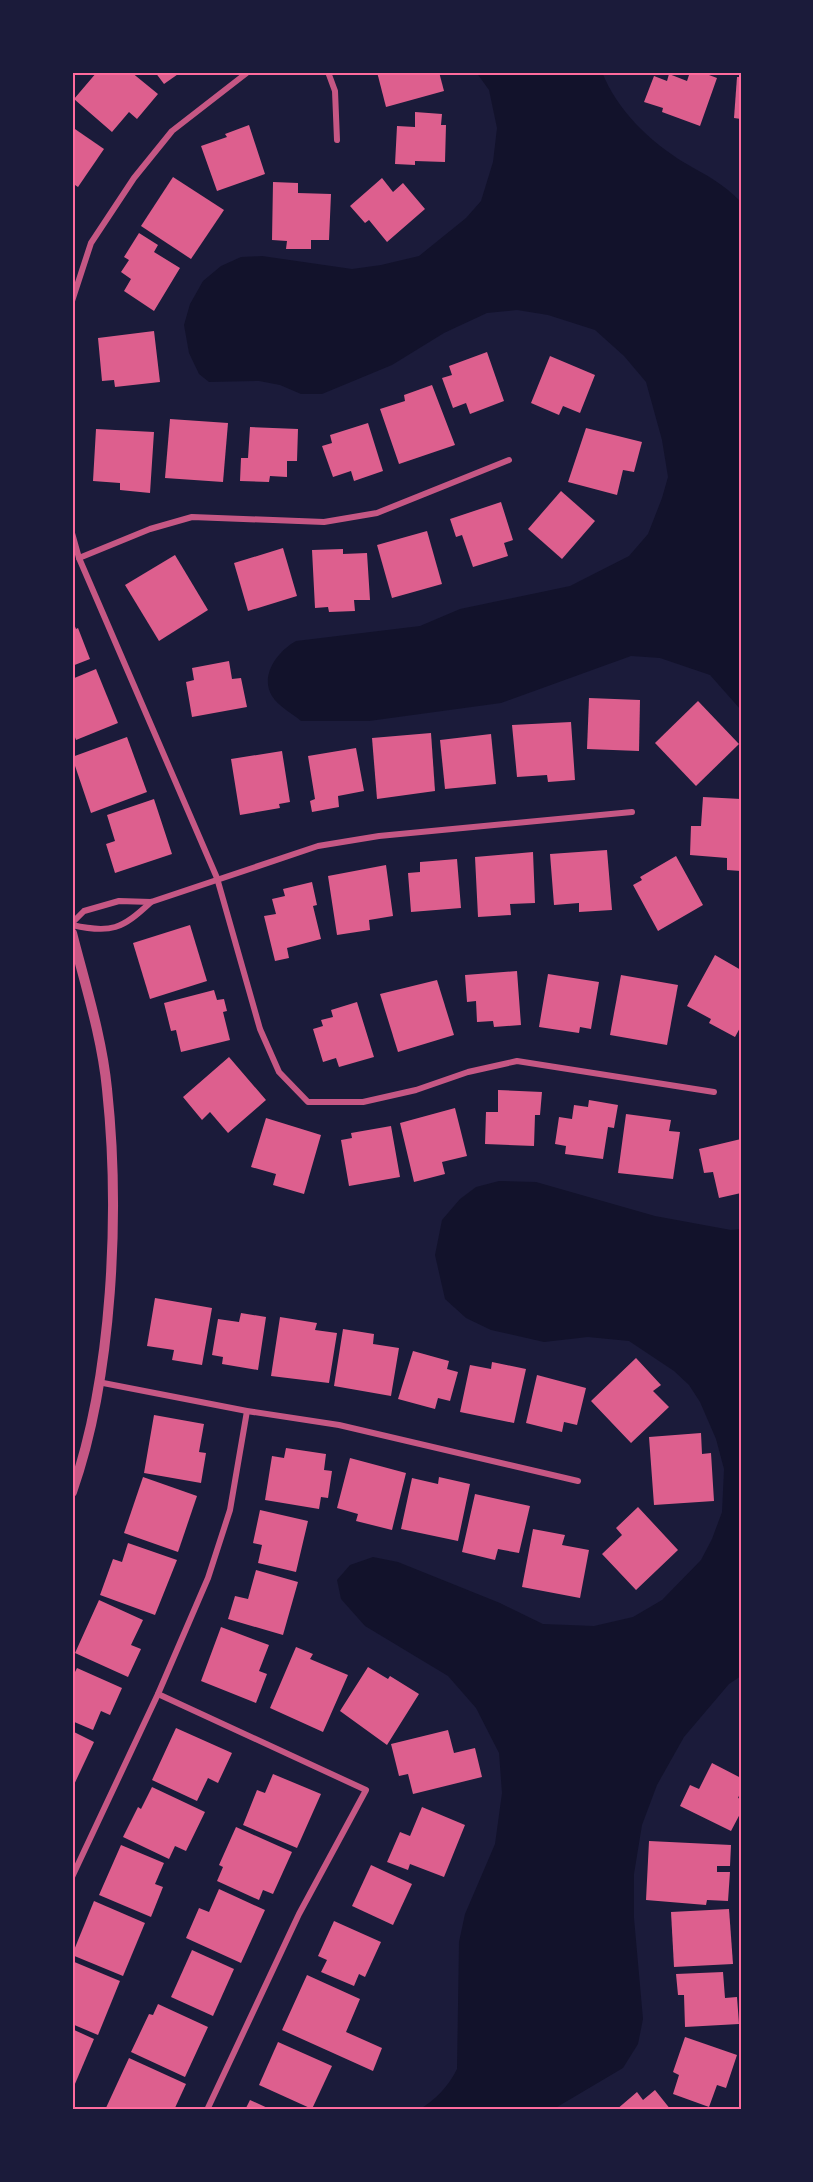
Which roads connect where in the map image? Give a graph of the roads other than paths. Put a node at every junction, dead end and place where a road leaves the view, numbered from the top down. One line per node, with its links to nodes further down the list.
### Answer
1 (248, 72): 4 (street)
2 (328, 72): 3 (street)
3 (337, 140)
4 (72, 301)
5 (509, 460): 7 (street)
6 (72, 533): 7 (street)
7 (80, 558): 9 (street)
8 (632, 812): 9 (street)
9 (217, 878): 10 (street); 13 (street)
10 (151, 902): 11 (street); 11 (street)
11 (72, 924)
12 (72, 933): 14 (street)
13 (714, 1092)
14 (98, 1382): 15 (street); 17 (street)
15 (247, 1411): 16 (street); 18 (street)
16 (578, 1481)
17 (72, 1492)
18 (158, 1694): 19 (street); 20 (street)
19 (72, 1877)
20 (207, 2110)

